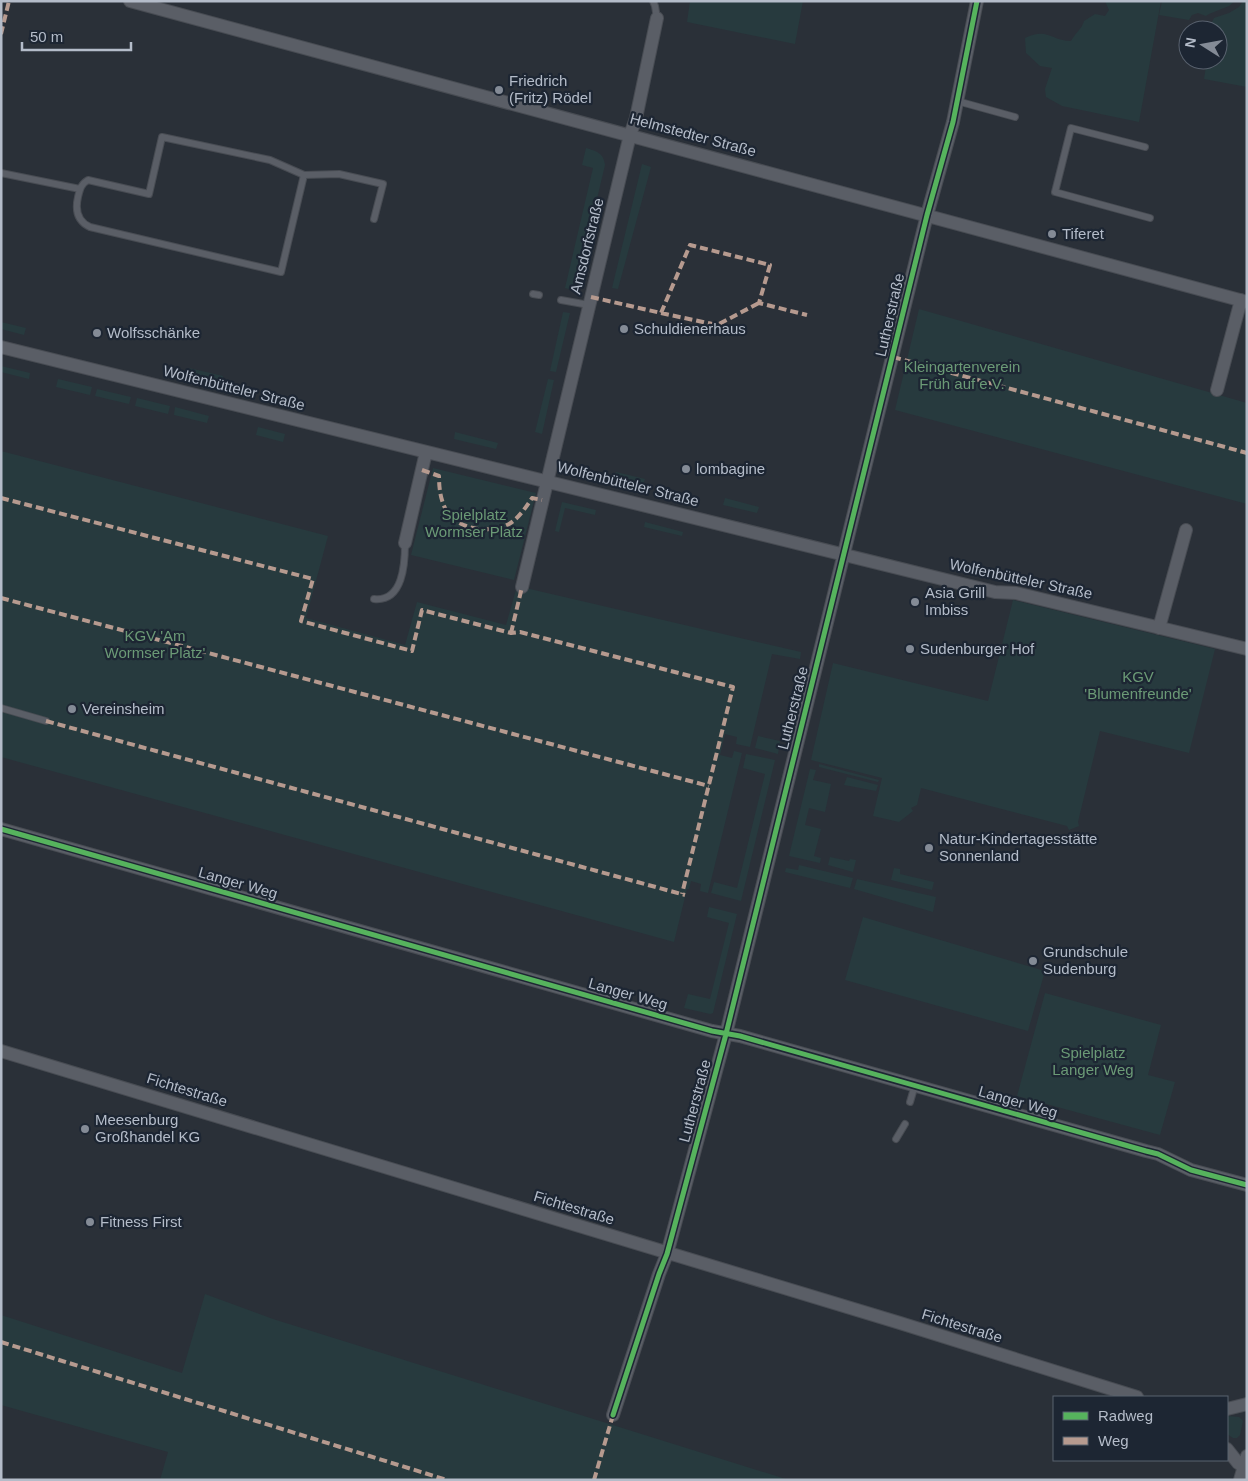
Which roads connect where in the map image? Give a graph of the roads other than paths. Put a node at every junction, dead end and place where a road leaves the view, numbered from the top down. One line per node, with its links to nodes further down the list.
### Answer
1 (130, 1): 7 (street, Helmstedter Straße)
2 (653, 1): 4 (lane)
3 (977, 1): 5 (street, Lutherstraße)
4 (657, 18): 7 (street, Amsdorfstraße)
5 (957, 101): 6 (lane); 12 (street, Lutherstraße)
6 (1015, 117)
7 (630, 135): 12 (street, Helmstedter Straße); 17 (street, Amsdorfstraße)
8 (1145, 147): 13 (lane)
9 (1, 173): 11 (lane)
10 (304, 175): 11 (lane); 11 (lane); 14 (lane)
11 (80, 189)
12 (927, 215): 16 (street, Helmstedter Straße); 24 (street, Lutherstraße)
13 (1150, 218)
14 (374, 219)
15 (561, 300): 17 (lane)
16 (1244, 301): 19 (street)
17 (589, 305): 21 (street, Amsdorfstraße)
18 (1, 347): 20 (street, Wolfenbütteler Straße)
19 (1217, 390)
20 (426, 452): 21 (street, Wolfenbütteler Straße); 23 (street)
21 (547, 481): 24 (street, Wolfenbütteler Straße); 25 (street, Amsdorfstraße)
22 (1186, 530): 27 (street)
23 (405, 542): 26 (lane)
24 (843, 555): 27 (street, Wolfenbütteler Straße); 32 (street, Lutherstraße)
25 (522, 587)
26 (374, 599)
27 (1159, 628): 28 (street, Wolfenbütteler Straße)
28 (1247, 649)
29 (1, 708): 30 (lane)
30 (46, 721)
31 (1, 829): 32 (street, Langer Weg)
32 (726, 1034): 34 (street, Langer Weg); 39 (street, Lutherstraße)
33 (1, 1051): 39 (street, Fichtestraße)
34 (915, 1085): 35 (lane); 38 (street, Langer Weg)
35 (910, 1102)
36 (905, 1124): 37 (lane)
37 (896, 1139)
38 (1247, 1185)
39 (667, 1254): 40 (street, Fichtestraße); 43 (street, Lutherstraße)
40 (1134, 1396)
41 (1247, 1404): 42 (street)
42 (1228, 1409)
43 (613, 1416)
44 (1228, 1450): 45 (street)
45 (1244, 1468)

